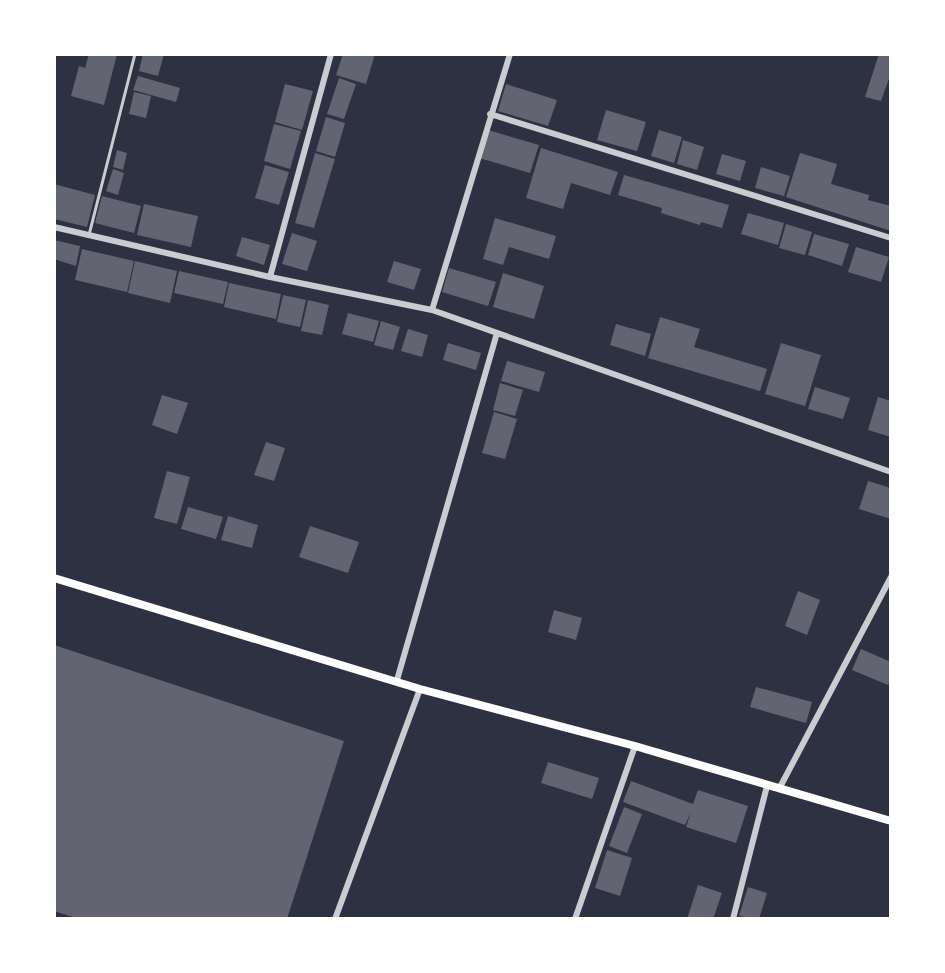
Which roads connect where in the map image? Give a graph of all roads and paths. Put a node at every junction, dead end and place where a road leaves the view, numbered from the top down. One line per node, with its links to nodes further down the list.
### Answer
1 (135, 54): 6 (lane)
2 (331, 54): 8 (street)
3 (510, 54): 4 (street)
4 (490, 114): 7 (street); 9 (street)
5 (54, 227): 6 (street)
6 (89, 235): 8 (street)
7 (891, 238)
8 (270, 277): 9 (street)
9 (432, 310): 10 (street)
10 (497, 333): 11 (street); 14 (street)
11 (891, 472)
12 (891, 577): 18 (street)
13 (54, 578): 14 (main road)
14 (397, 680): 15 (main road)
15 (420, 689): 16 (main road); 20 (street)
16 (635, 746): 17 (main road); 21 (street)
17 (767, 786): 18 (main road); 22 (street)
18 (778, 790): 19 (main road)
19 (891, 821)
20 (335, 919)
21 (575, 919)
22 (733, 919)

